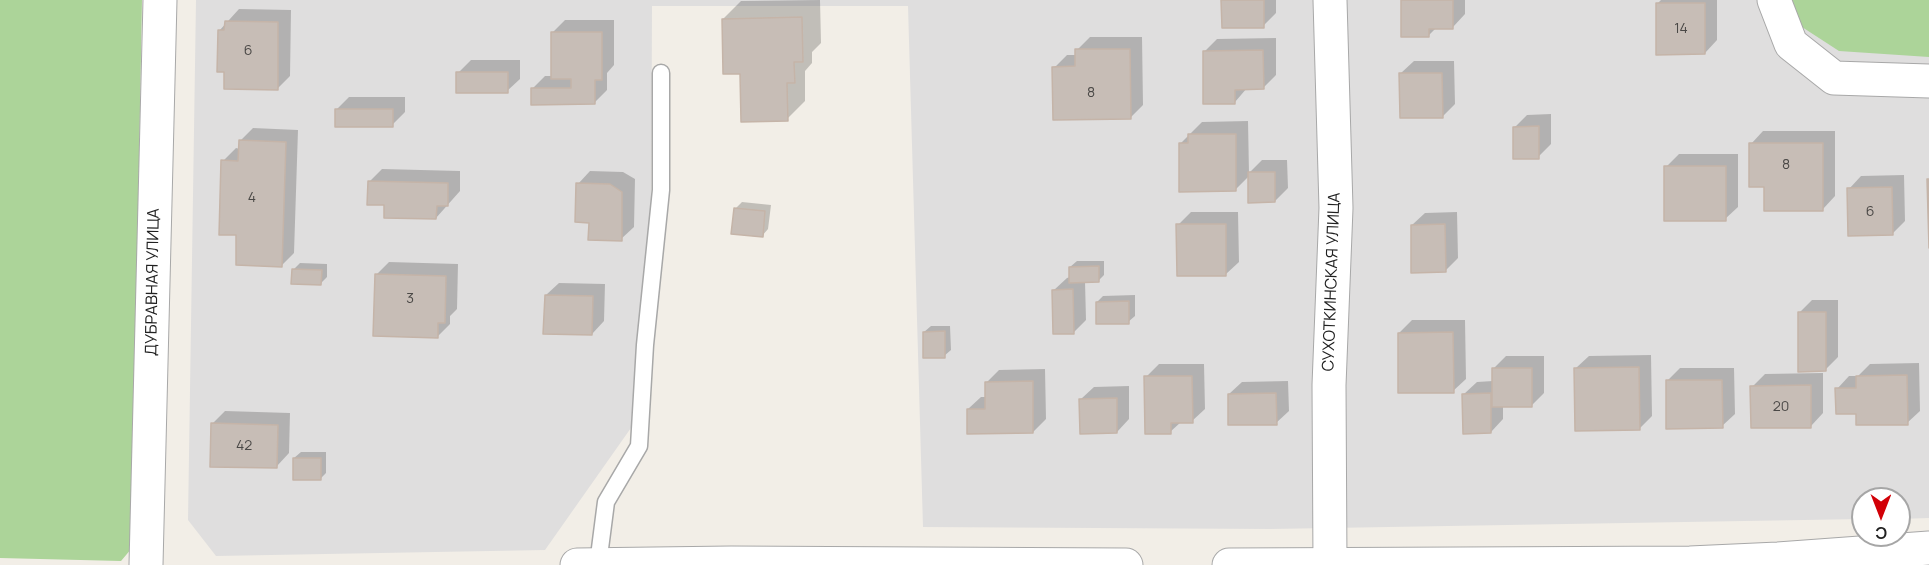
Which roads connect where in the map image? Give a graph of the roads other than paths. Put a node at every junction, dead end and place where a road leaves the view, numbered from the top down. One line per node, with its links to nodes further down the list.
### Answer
1 (160, 0): 10 (street, ДУБРАВНАЯ УЛИЦА)
2 (1330, 0): 9 (street, СУХОТКИНСКАЯ УЛИЦА)
3 (1774, 0): 5 (street)
4 (661, 73): 7 (lane)
5 (1929, 81)
6 (1929, 548): 9 (street)
7 (598, 564): 8 (street); 11 (street)
8 (731, 564): 12 (street)
9 (1330, 564): 13 (street)
10 (146, 565)
11 (577, 565)
12 (1126, 565)
13 (1229, 565)

